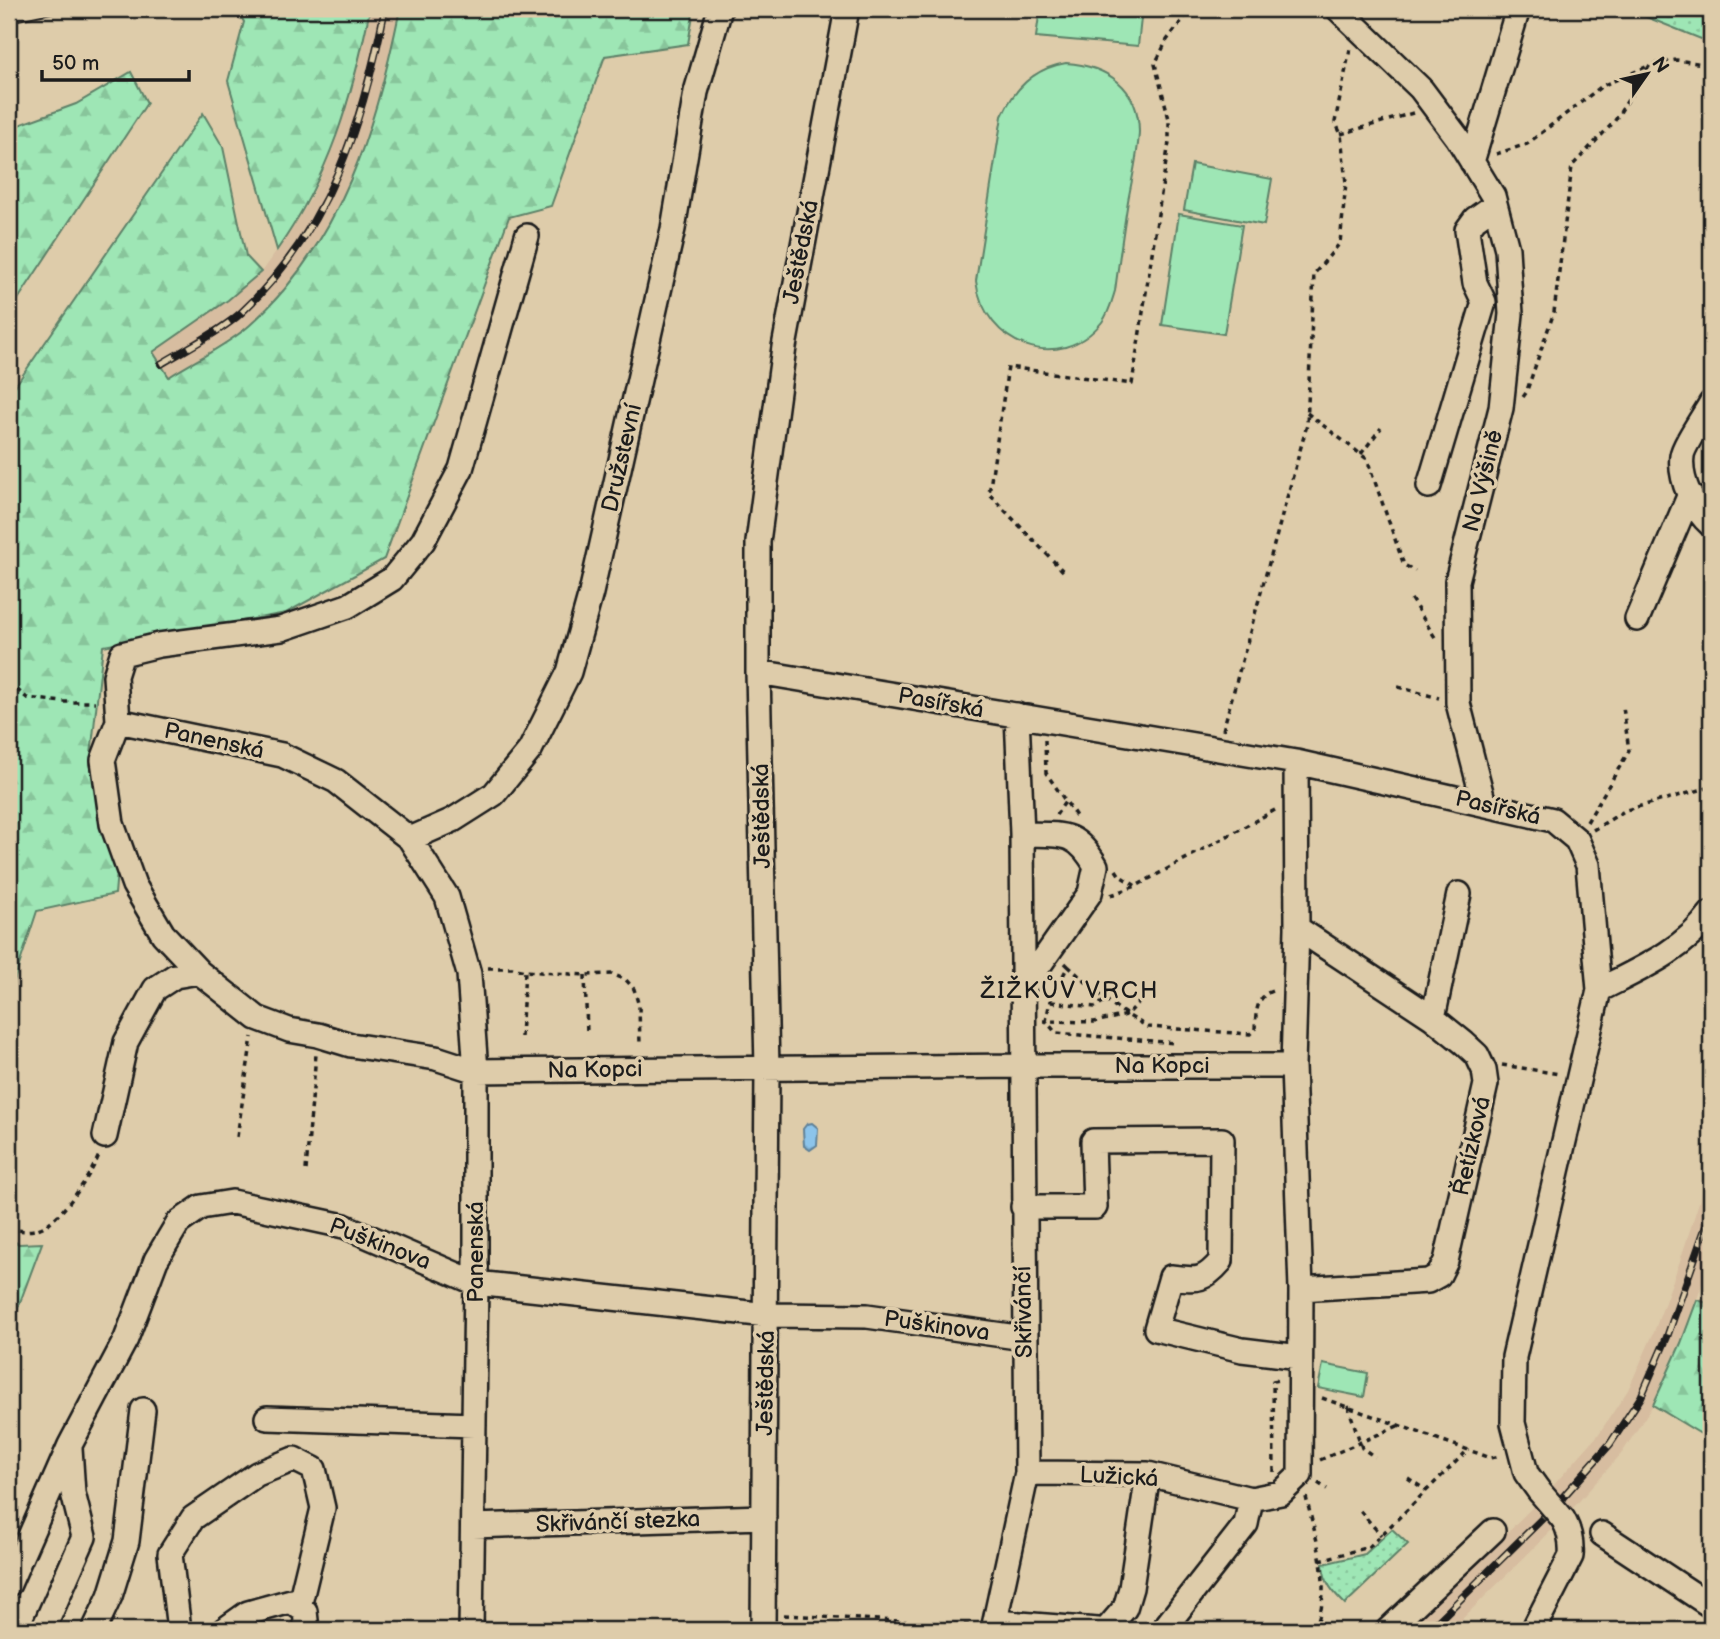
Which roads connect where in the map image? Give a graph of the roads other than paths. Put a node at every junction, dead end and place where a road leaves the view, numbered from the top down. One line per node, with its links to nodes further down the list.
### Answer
1 (720, 9): 19 (street, Družstevní)
2 (847, 9): 13 (street, Ještědská)
3 (1518, 9): 5 (street)
4 (1349, 15): 5 (street, Na Výšině)
5 (1472, 162): 6 (street, Na Výšině)
6 (1495, 205): 9 (street); 17 (street, Na Výšině)
7 (527, 236): 15 (street)
8 (1711, 403): 10 (street)
9 (1429, 486)
10 (1690, 494): 11 (street); 12 (street)
11 (1711, 525)
12 (1637, 619)
13 (758, 672): 14 (street, Pasířská); 29 (street, Ještědská)
14 (1017, 715): 16 (street, Pasířská); 18 (street, Skřivánčí)
15 (118, 721): 19 (street, Panenská); 23 (street, Na Kopci)
16 (1296, 762): 17 (street, Pasířská); 22 (street)
17 (1484, 804): 25 (street, Pasířská)
18 (1022, 834): 24 (street, Skřivánčí); 24 (street)
19 (410, 839): 30 (street, Panenská)
20 (1459, 894): 26 (street)
21 (1711, 913): 25 (street)
22 (1297, 928): 26 (street, Řetízková); 28 (street)
23 (199, 972): 30 (street, Na Kopci); 31 (street)
24 (1022, 990): 27 (street, Skřivánčí)
25 (1599, 990): 64 (street, bridge)
26 (1433, 1018): 34 (street, Řetízková)
27 (1022, 1066): 28 (street, Na Kopci); 29 (street, Na Kopci); 32 (street, Skřivánčí)
28 (1293, 1066): 34 (street)
29 (767, 1068): 30 (street, Na Kopci); 35 (street, Ještědská)
30 (476, 1071): 33 (street, Panenská)
31 (105, 1136)
32 (1023, 1207): 36 (street, Skřivánčí); 37 (street)
33 (476, 1283): 35 (street, Puškinova); 40 (street, Panenská); 41 (street, Puškinova)
34 (1301, 1289): 37 (street)
35 (767, 1315): 36 (street, Puškinova); 45 (street, Ještědská)
36 (1024, 1338): 42 (street, Skřivánčí)
37 (1292, 1356): 44 (street, Lužická)
38 (143, 1410): 55 (street)
39 (267, 1418): 40 (street)
40 (474, 1425): 46 (street, Panenská)
41 (70, 1445): 49 (street, Puškinova); 54 (street)
42 (1027, 1473): 43 (street, Lužická); 53 (street, Skřivánčí)
43 (1148, 1474): 44 (street, Lužická); 61 (street)
44 (1251, 1499): 62 (street)
45 (764, 1517): 46 (street, Skřivánčí stezka); 52 (street, Ještědská)
46 (473, 1526): 59 (street, Panenská)
47 (1493, 1531): 63 (street)
48 (1602, 1534): 51 (street)
49 (9, 1584)
50 (299, 1606): 56 (street); 57 (street); 58 (street)
51 (1711, 1606)
52 (763, 1622)
53 (987, 1626): 60 (street)
54 (43, 1630)
55 (93, 1630)
56 (179, 1630)
57 (224, 1630)
58 (307, 1630)
59 (471, 1630)
60 (1098, 1630)
61 (1106, 1630)
62 (1163, 1630)
63 (1388, 1630)
64 (1533, 1630)

